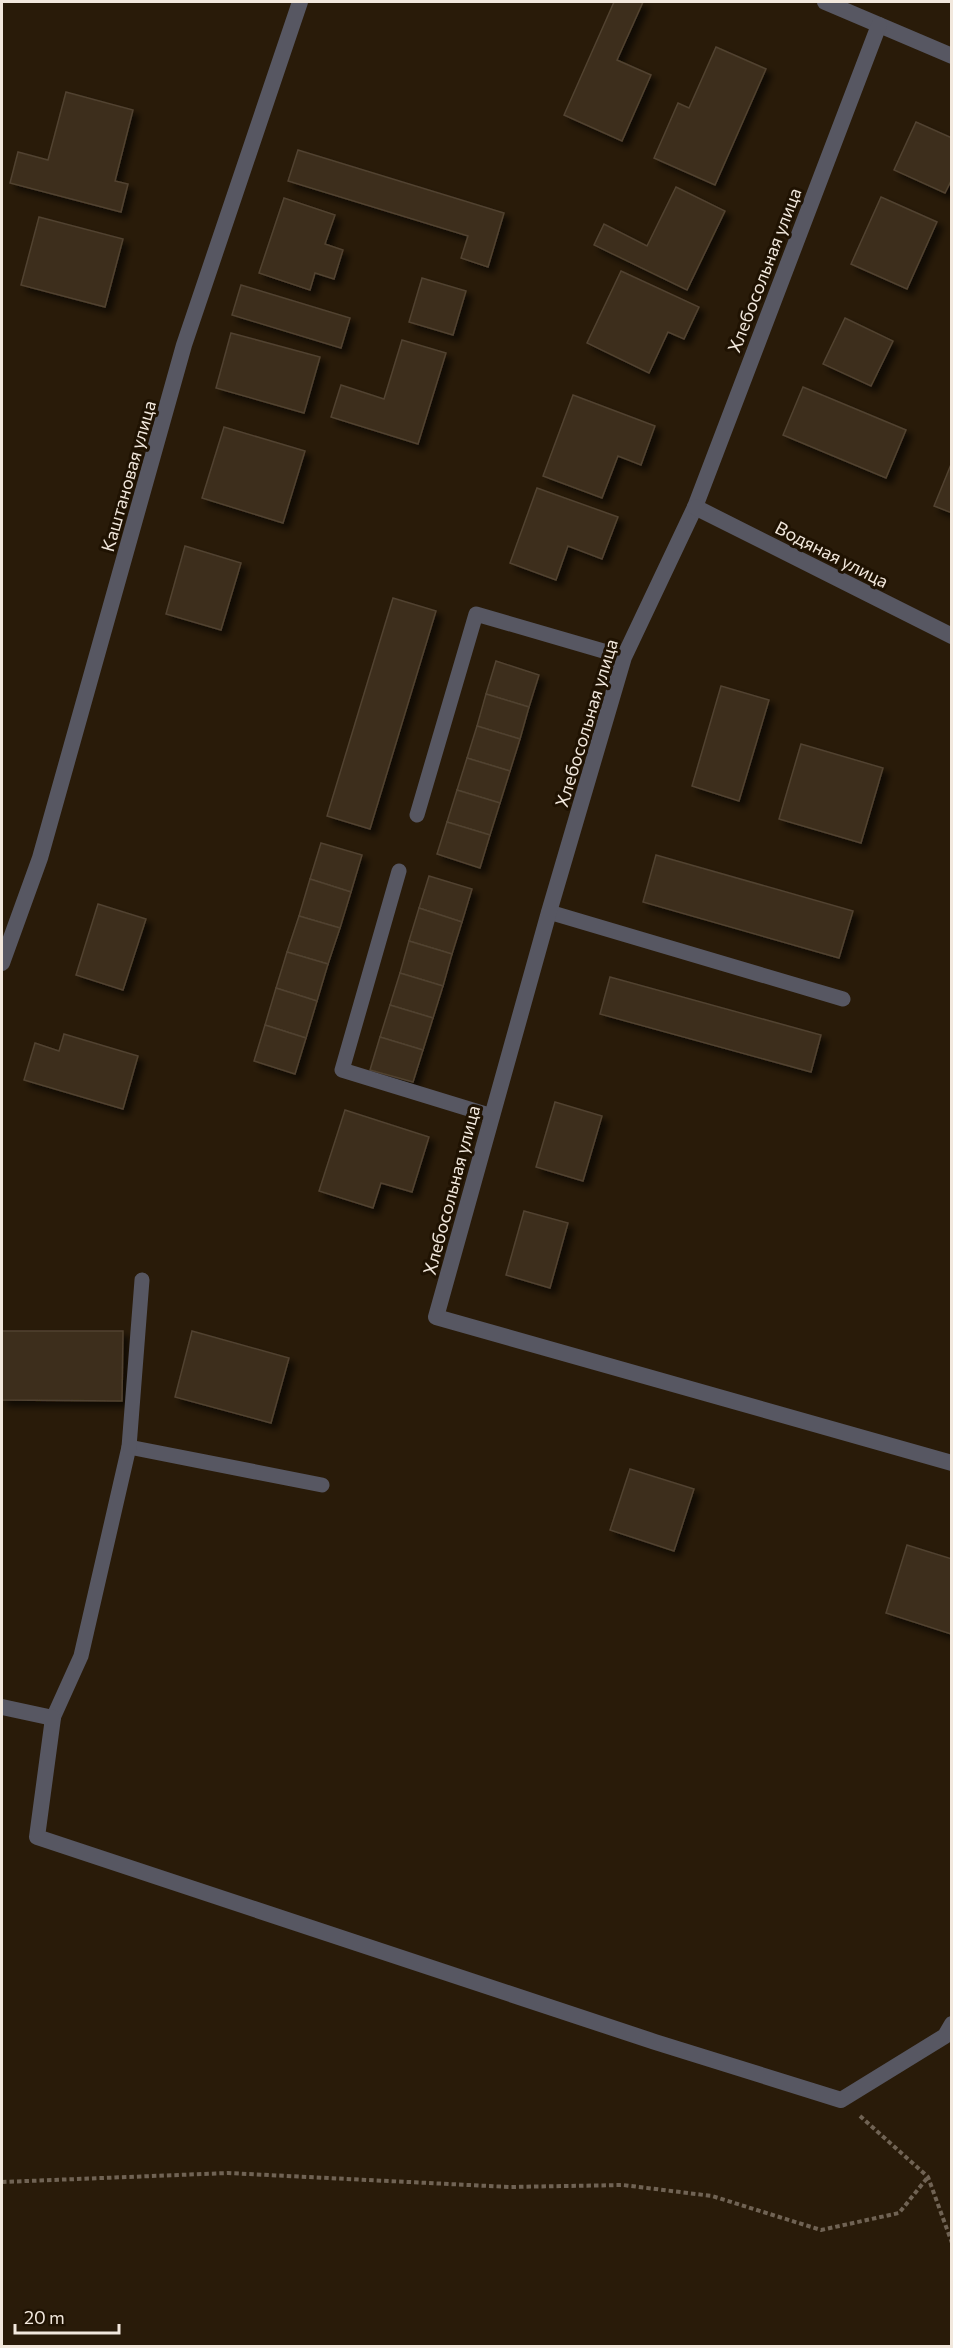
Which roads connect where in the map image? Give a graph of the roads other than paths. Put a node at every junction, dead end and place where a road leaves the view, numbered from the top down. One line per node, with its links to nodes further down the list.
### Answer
1 (300, 2): 11 (street, Каштановая улица)
2 (825, 2): 3 (street)
3 (879, 24): 4 (street); 5 (street, Хлебосольная улица)
4 (951, 56)
5 (695, 507): 6 (street, Водяная улица); 7 (street, Хлебосольная улица)
6 (951, 636)
7 (624, 657): 8 (lane); 10 (street, Хлебосольная улица)
8 (417, 815)
9 (399, 871): 13 (lane)
10 (549, 912): 12 (lane); 13 (street, Хлебосольная улица)
11 (2, 963)
12 (843, 999)
13 (492, 1116): 16 (street, Хлебосольная улица)
14 (142, 1281): 15 (lane)
15 (129, 1447): 17 (lane); 19 (lane)
16 (951, 1463)
17 (322, 1485)
18 (2, 1707): 19 (street)
19 (53, 1718): 20 (street)
20 (951, 2024)

